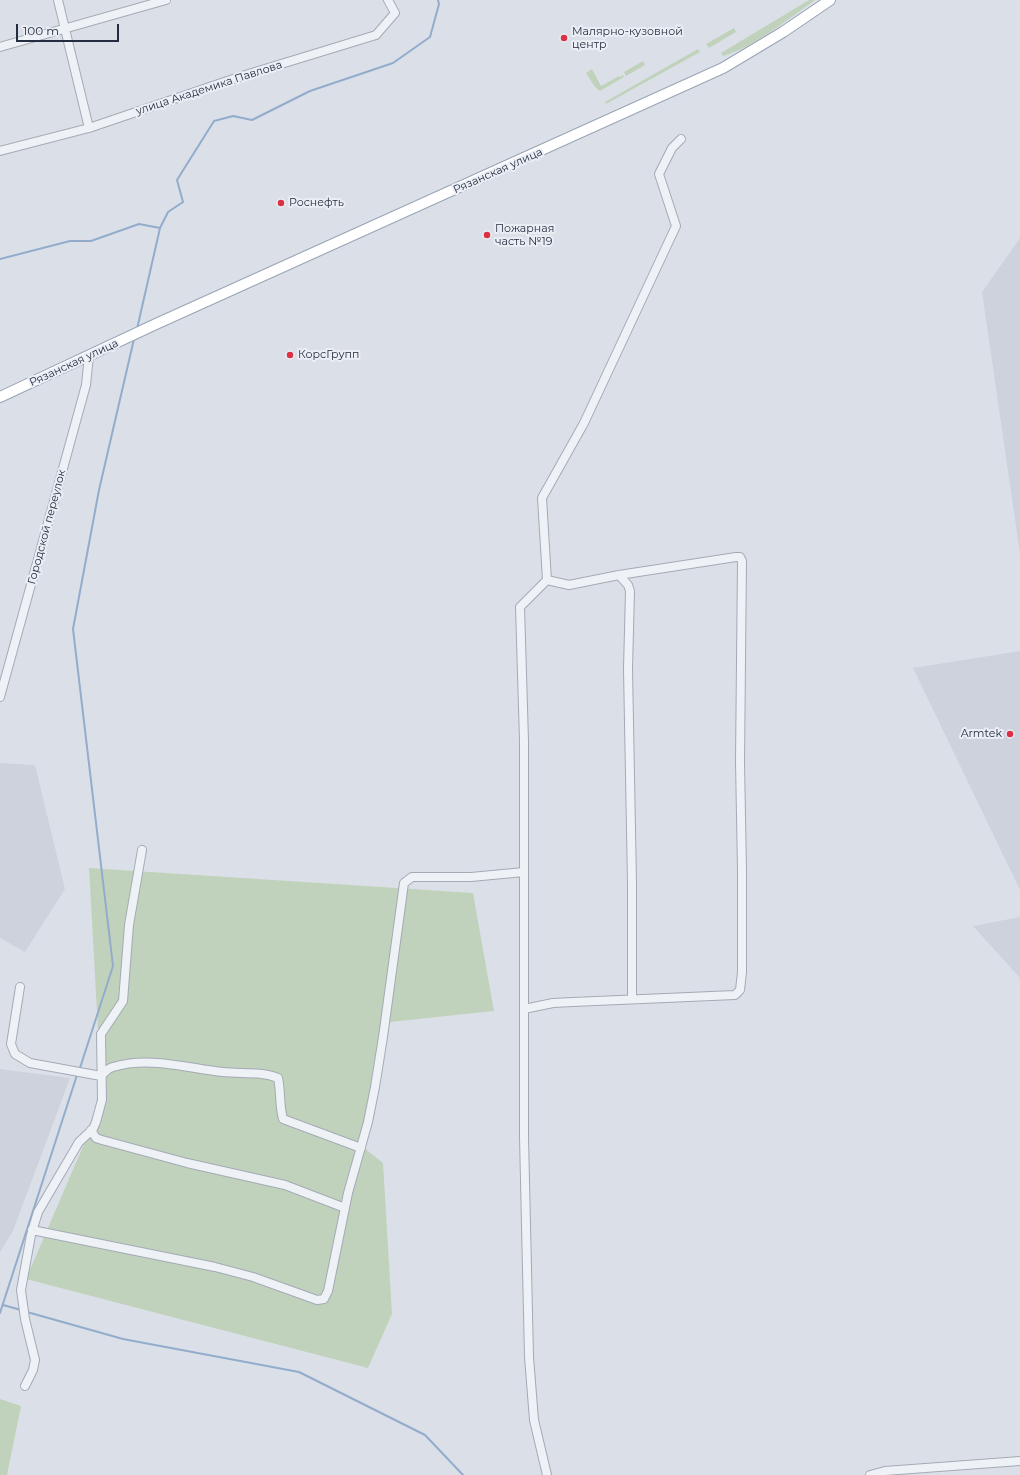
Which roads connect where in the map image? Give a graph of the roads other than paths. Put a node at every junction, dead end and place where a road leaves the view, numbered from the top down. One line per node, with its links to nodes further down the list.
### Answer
1 (58, 0): 6 (street)
2 (166, 0): 5 (street)
3 (388, 0): 8 (street, улица Академика Павлова)
4 (830, 0): 11 (main road, Рязанская улица)
5 (157, 1): 6 (street)
6 (66, 29): 7 (street); 8 (street)
7 (0, 47)
8 (89, 128): 10 (street, улица Академика Павлова)
9 (681, 139): 14 (street)
10 (0, 151)
11 (89, 356): 12 (main road, Рязанская улица); 15 (street, Городской переулок)
12 (0, 397)
13 (619, 575): 14 (street); 19 (street); 19 (street)
14 (547, 580): 17 (street)
15 (0, 697)
16 (142, 850): 21 (street)
17 (524, 872): 20 (street); 23 (street)
18 (20, 987): 21 (street)
19 (632, 999): 20 (street)
20 (524, 1009): 28 (street)
21 (100, 1076): 22 (street); 23 (street)
22 (91, 1130): 24 (street); 25 (street)
23 (361, 1148): 24 (street)
24 (345, 1208): 25 (street)
25 (32, 1230): 26 (street)
26 (25, 1386)
27 (1020, 1461): 29 (street)
28 (547, 1475)
29 (870, 1475)

